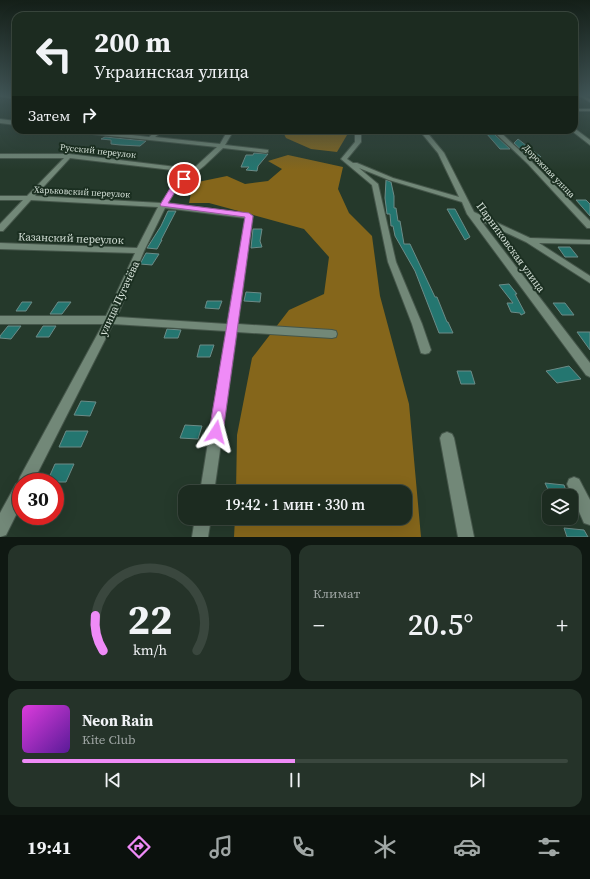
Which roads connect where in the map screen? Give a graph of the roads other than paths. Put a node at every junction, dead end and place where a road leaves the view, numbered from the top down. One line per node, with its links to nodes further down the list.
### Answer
1 (1, 121): 2 (street)
2 (12, 122)
3 (578, 133): 11 (street)
4 (107, 134): 10 (street)
5 (156, 134): 10 (street)
6 (229, 134): 12 (street, улица Пугачёва)
7 (358, 134): 16 (street)
8 (425, 134): 20 (street, Парниковская улица)
9 (499, 134): 23 (street, Дорожная улица)
10 (150, 139): 12 (street)
11 (590, 143)
12 (222, 146): 13 (street); 17 (street, улица Пугачёва)
13 (266, 151)
14 (0, 156): 15 (street, Русский переулок)
15 (69, 156): 17 (street, Русский переулок); 19 (street)
16 (344, 159): 20 (street); 34 (street)
17 (194, 171): 21 (street, улица Пугачёва)
18 (0, 198): 19 (street, Харьковский переулок)
19 (31, 198): 21 (street, Харьковский переулок); 24 (street)
20 (465, 201): 22 (street, Парниковская улица)
21 (163, 205): 28 (street, улица Пугачёва); 32 (street, Харьковский переулок)
22 (470, 212): 25 (street); 35 (street, Парниковская улица)
23 (590, 226)
24 (0, 229)
25 (529, 240): 26 (street); 29 (street)
26 (590, 242)
27 (0, 246): 28 (street, Казанский переулок)
28 (140, 251): 31 (street, улица Пугачёва)
29 (590, 280)
30 (0, 320): 31 (street)
31 (110, 320): 32 (street); 37 (street, улица Пугачёва)
32 (233, 328): 33 (street); 39 (street)
33 (332, 334)
34 (425, 350)
35 (590, 372)
36 (447, 438): 45 (street)
37 (30, 473)
38 (574, 484): 41 (street)
39 (208, 485)
40 (12, 506): 43 (street)
41 (590, 517)
42 (202, 525): 44 (street)
43 (0, 529)
44 (200, 537)
45 (466, 537)

